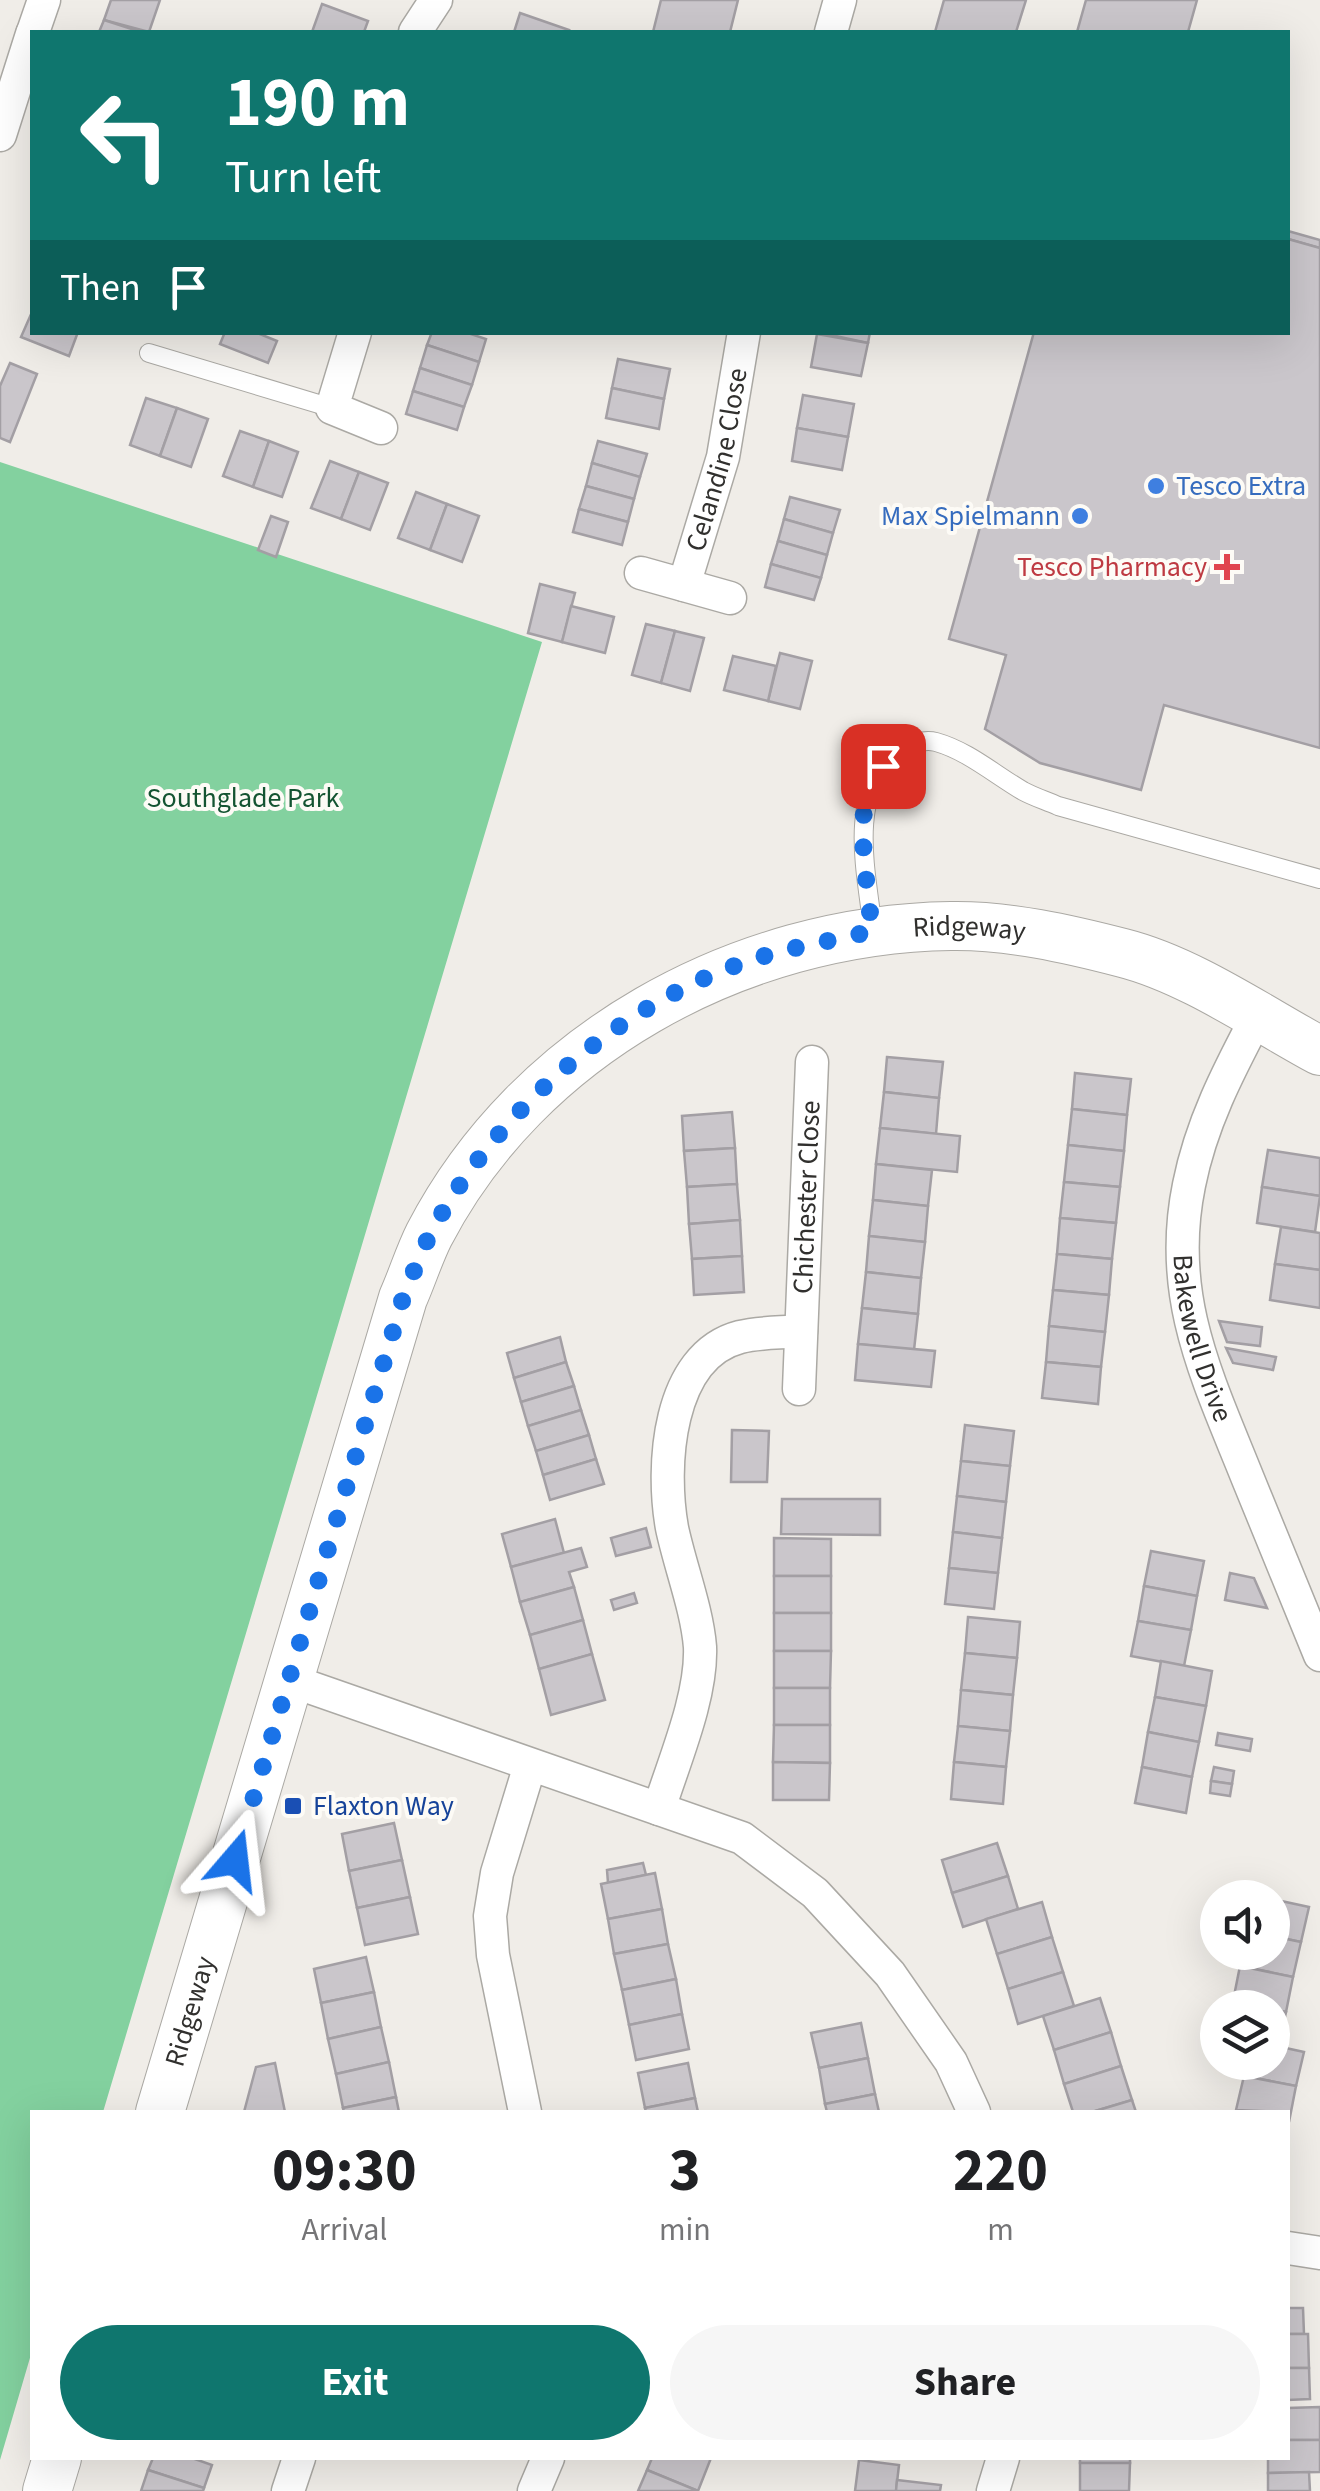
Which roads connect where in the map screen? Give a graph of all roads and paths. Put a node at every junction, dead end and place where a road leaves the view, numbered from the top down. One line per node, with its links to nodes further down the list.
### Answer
1 (44, 0): 4 (street)
2 (436, 0): 5 (street)
3 (840, 0): 6 (street)
4 (31, 30)
5 (416, 30)
6 (832, 30)
7 (25, 45): 8 (street)
8 (0, 134)
9 (354, 335): 12 (street)
10 (744, 335): 15 (street, Celandine Close)
11 (149, 353): 12 (lane)
12 (332, 408): 13 (street)
13 (381, 428)
14 (642, 573): 15 (street, Celandine Close)
15 (684, 585): 16 (street, Celandine Close)
16 (730, 598)
17 (1320, 879): 18 (lane)
18 (872, 931): 19 (street, Ridgeway); 25 (street, Ridgeway)
19 (1257, 1017): 20 (street, Ridgeway); 24 (street, Bakewell Drive)
20 (1320, 1050)
21 (812, 1062): 22 (street, Chichester Close)
22 (801, 1331): 23 (street, Chichester Close); 27 (street, Chichester Close)
23 (799, 1389)
24 (1320, 1655)
25 (289, 1680): 26 (street); 28 (street, Ridgeway)
26 (530, 1764): 27 (street); 29 (street)
27 (659, 1809): 30 (street)
28 (161, 2110)
29 (525, 2110)
30 (973, 2110)
31 (1290, 2248): 32 (street)
32 (1320, 2253)
33 (56, 2460): 37 (street)
34 (298, 2460): 38 (street)
35 (547, 2460): 39 (street)
36 (1001, 2460): 40 (street)
37 (47, 2491)
38 (288, 2491)
39 (534, 2491)
40 (993, 2491)

